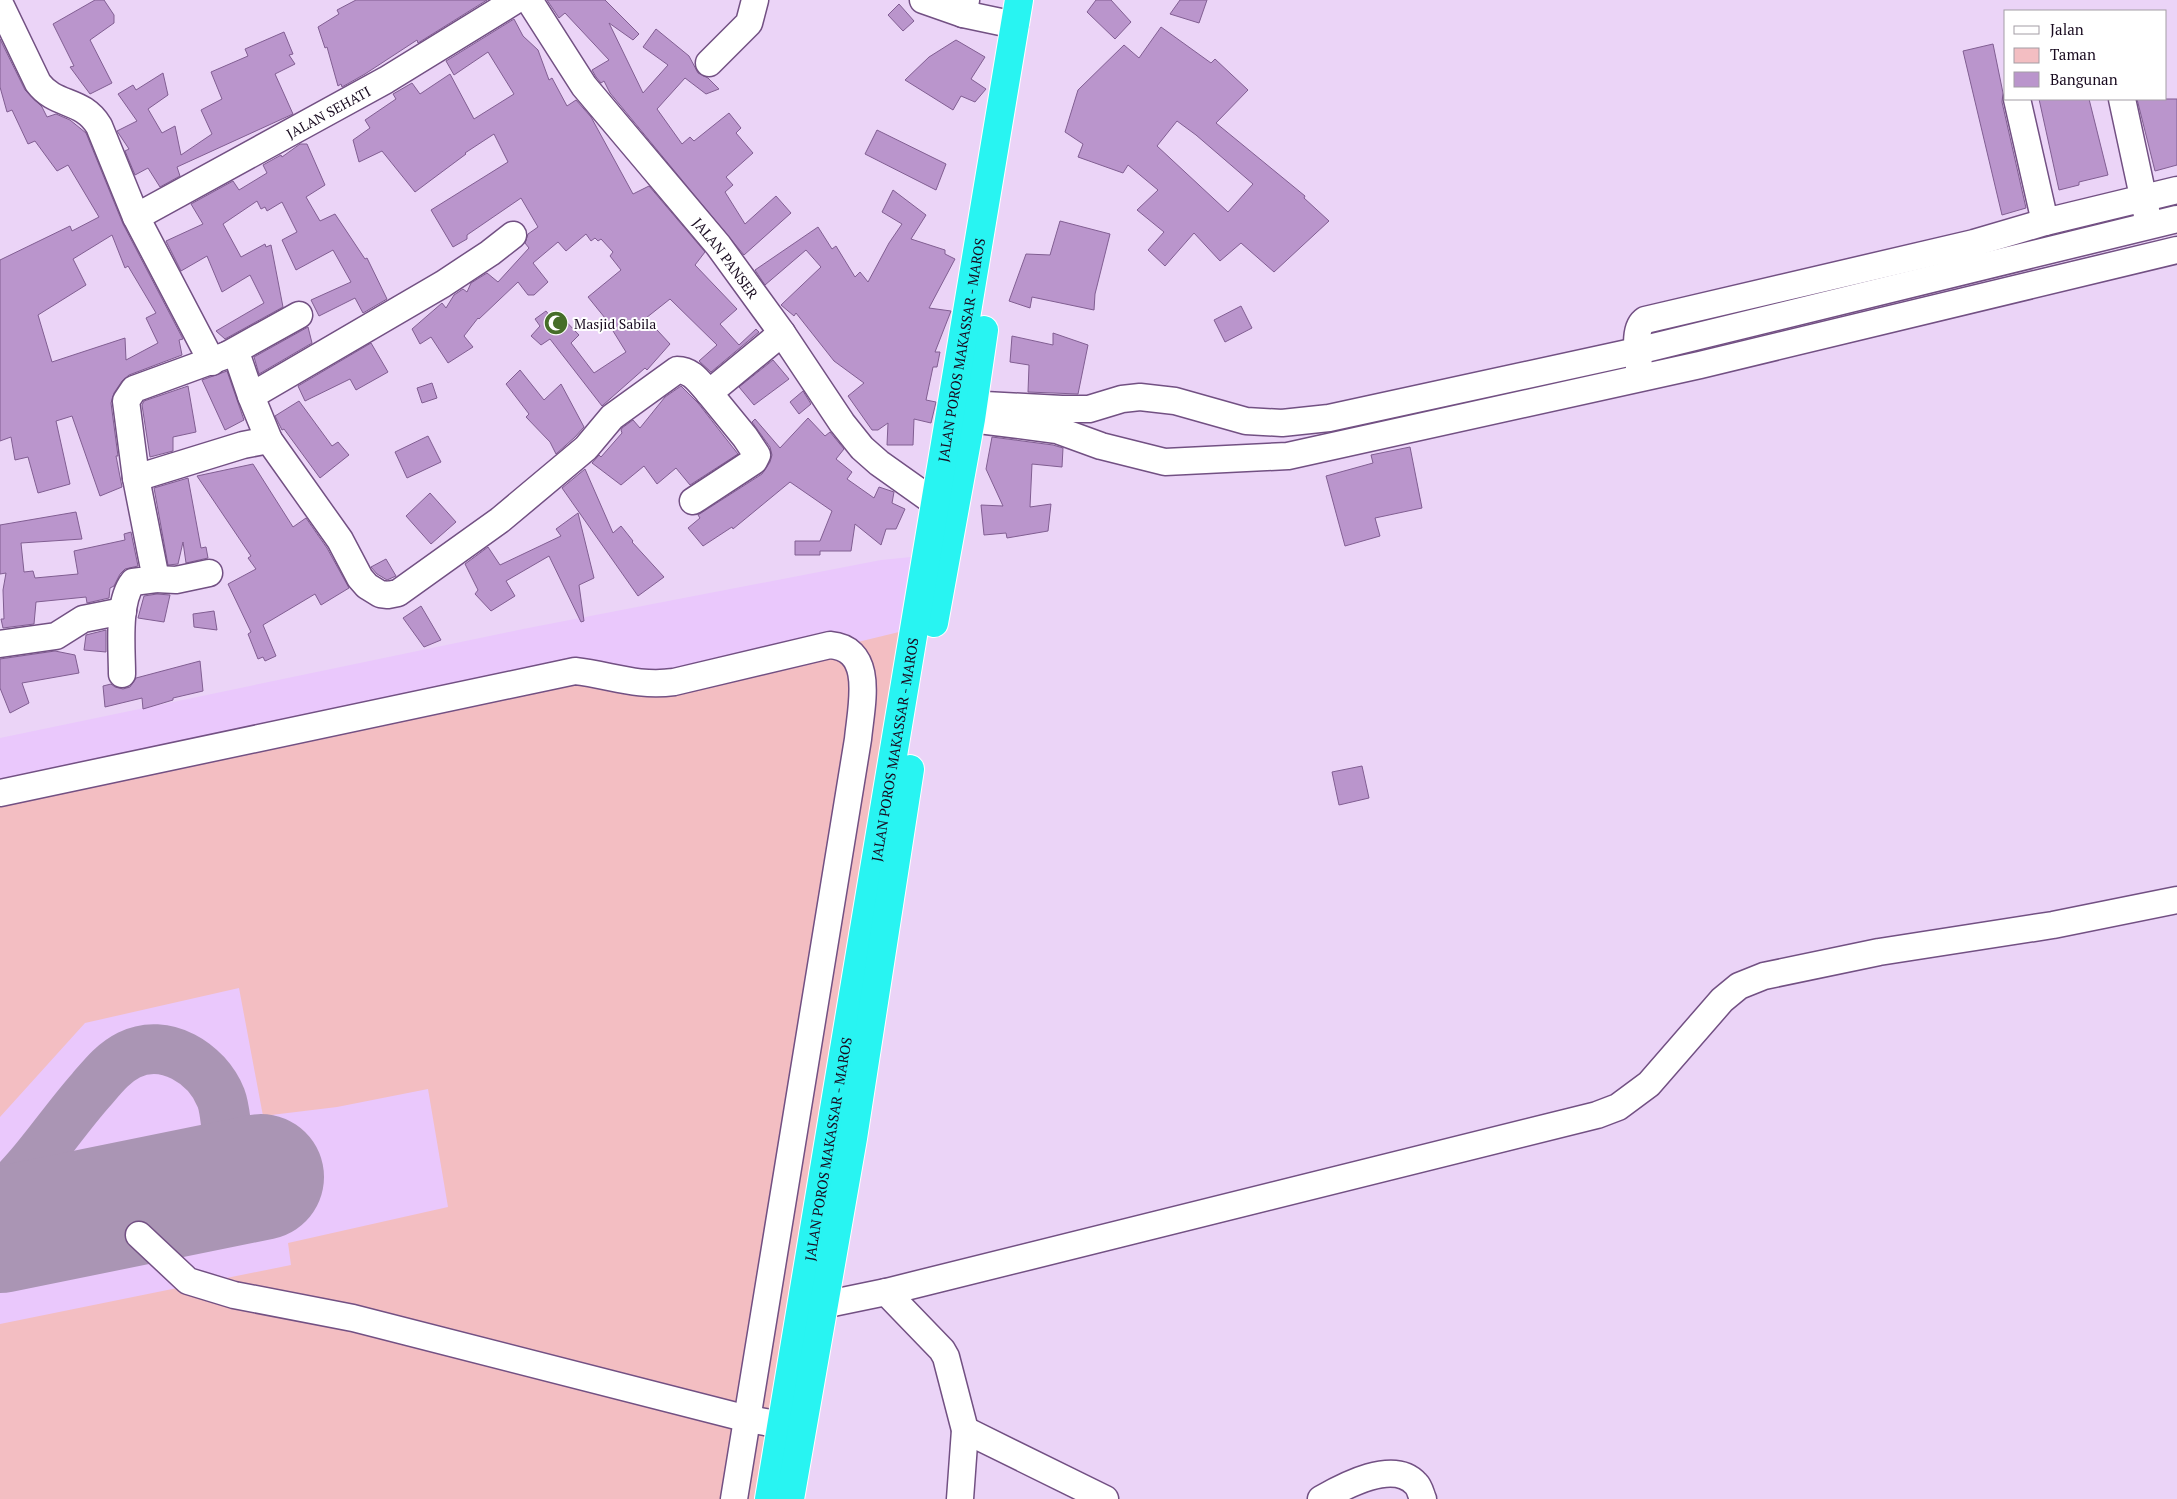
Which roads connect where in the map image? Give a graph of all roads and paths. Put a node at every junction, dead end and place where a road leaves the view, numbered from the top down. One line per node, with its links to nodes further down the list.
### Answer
1 (516, 0): 14 (street, JALAN SEHATI)
2 (529, 0): 23 (street, JALAN PANSER)
3 (755, 0): 9 (street)
4 (923, 0): 7 (street)
5 (1036, 0): 29 (highway, JALAN POROS MAKASSAR - MAROS)
6 (0, 4): 14 (street)
7 (964, 7): 8 (street)
8 (1017, 13): 33 (highway, JALAN POROS MAKASSAR - MAROS)
9 (709, 63)
10 (2017, 100): 16 (street)
11 (2122, 100): 13 (street)
12 (2177, 190): 13 (street)
13 (2144, 198): 16 (street); 17 (street)
14 (136, 217): 25 (street)
15 (2177, 219): 17 (street)
16 (2045, 222): 24 (street)
17 (2148, 226): 19 (street); 20 (street)
18 (513, 235): 28 (street)
19 (2167, 252): 22 (street)
20 (1843, 299): 22 (street); 24 (street)
21 (299, 315): 25 (street)
22 (1848, 330): 26 (street)
23 (782, 333): 27 (street); 33 (street, JALAN PANSER)
24 (1637, 351): 26 (street); 29 (street)
25 (220, 358): 28 (street); 31 (street)
26 (1641, 377): 29 (street)
27 (709, 393): 30 (street); 32 (street)
28 (251, 396): 30 (street)
29 (971, 411): 41 (highway, JALAN POROS MAKASSAR - MAROS)
30 (269, 440): 31 (street)
31 (136, 478): 35 (street)
32 (693, 501)
33 (934, 502): 41 (highway, JALAN POROS MAKASSAR - MAROS)
34 (209, 574): 35 (street)
35 (156, 579): 36 (street)
36 (123, 611): 37 (street); 38 (street)
37 (0, 644)
38 (122, 674)
39 (0, 793): 45 (street)
40 (2177, 900): 43 (street)
41 (834, 1177): 44 (highway, JALAN POROS MAKASSAR - MAROS); 46 (highway, JALAN POROS MAKASSAR - MAROS)
42 (139, 1235): 45 (street)
43 (886, 1292): 44 (street); 47 (street)
44 (823, 1305): 50 (highway, JALAN POROS MAKASSAR - MAROS)
45 (748, 1419): 46 (street); 48 (street)
46 (782, 1425): 49 (highway, JALAN POROS MAKASSAR - MAROS)
47 (965, 1430): 51 (street); 52 (street)
48 (734, 1499)
49 (770, 1499)
50 (790, 1499)
51 (960, 1499)
52 (1105, 1499)
53 (1321, 1499): 54 (street)
54 (1423, 1499)

